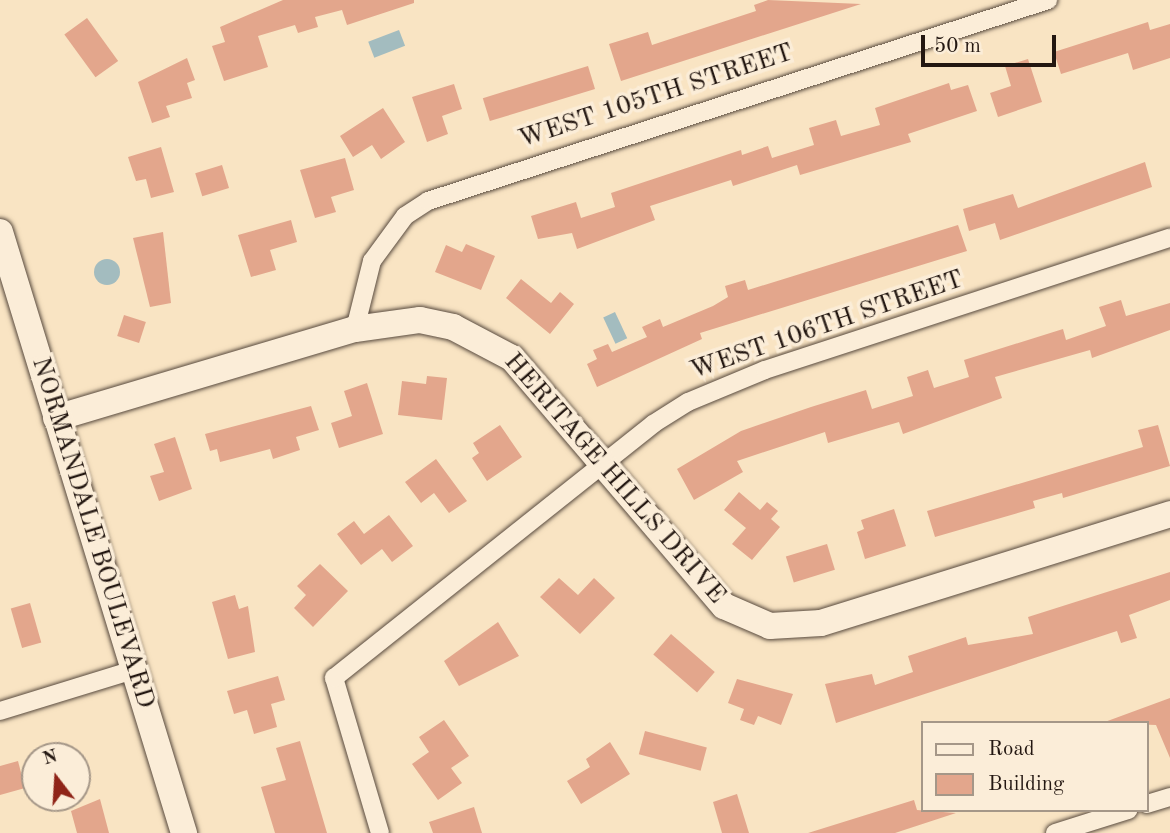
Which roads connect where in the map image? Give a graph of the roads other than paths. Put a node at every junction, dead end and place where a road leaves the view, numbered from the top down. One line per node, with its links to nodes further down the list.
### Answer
1 (1048, 0): 4 (street, WEST 105TH STREET)
2 (0, 232): 5 (street, NORMANDALE BOULEVARD)
3 (1170, 238): 6 (street, WEST 106TH STREET)
4 (355, 329): 5 (street, HERITAGE HILLS DRIVE); 6 (street, HERITAGE HILLS DRIVE)
5 (57, 418): 8 (street, NORMANDALE BOULEVARD)
6 (604, 464): 7 (street, HERITAGE HILLS DRIVE); 14 (street, WEST 106TH STREET)
7 (1170, 514)
8 (134, 670): 9 (street); 13 (street, NORMANDALE BOULEVARD)
9 (0, 711)
10 (1170, 797): 11 (street)
11 (1149, 803)
12 (1122, 812): 15 (street)
13 (184, 833)
14 (380, 833)
15 (1055, 833)

